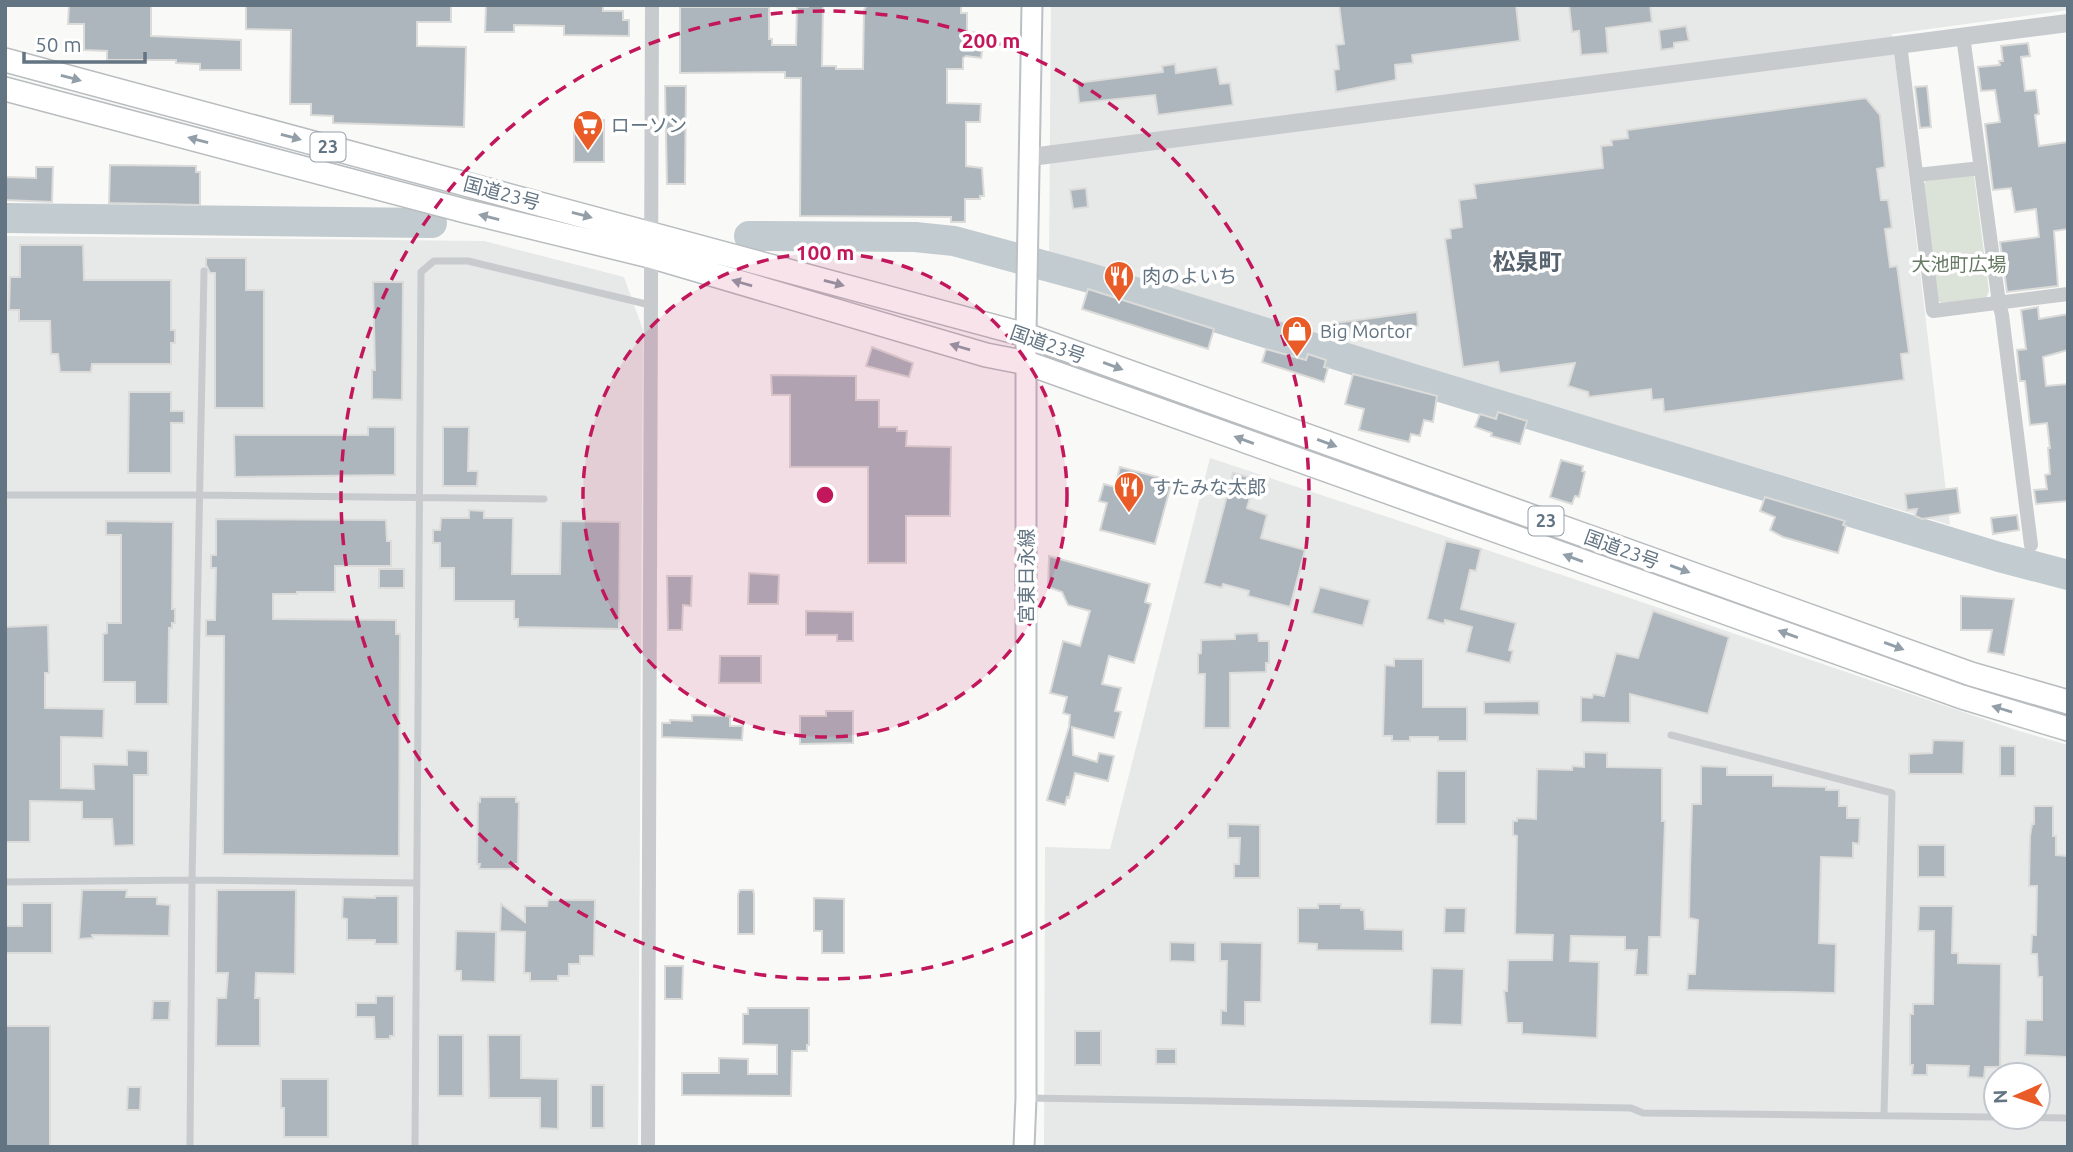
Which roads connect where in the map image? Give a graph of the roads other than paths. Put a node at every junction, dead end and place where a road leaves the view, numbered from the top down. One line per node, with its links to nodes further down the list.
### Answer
1 (652, 5): 11 (street)
2 (1032, 5): 8 (main road, 宮東日永線)
3 (2068, 23): 4 (street)
4 (1963, 36): 5 (street); 9 (street)
5 (1900, 44): 8 (street); 10 (street)
6 (5, 60): 11 (highway, 国道23号 / 23, one-way to 11)
7 (5, 89): 12 (highway, 国道23号 / 23, one-way to 7)
8 (1031, 157): 17 (main road, 宮東日永線)
9 (1980, 168): 10 (street); 15 (street)
10 (1917, 175): 15 (street)
11 (650, 233): 12 (street); 17 (highway, 国道23号 / 23, one-way to 17)
12 (650, 256): 16 (street); 18 (highway, 国道23号 / 23, one-way to 12)
13 (204, 271): 20 (lane)
14 (2068, 294): 15 (street)
15 (1999, 303): 23 (street)
16 (650, 305): 21 (lane); 35 (street)
17 (1026, 335): 18 (main road, 宮東日永線); 24 (highway, 国道23号 / 23, one-way to 24)
18 (1027, 363): 25 (highway, 国道23号 / 23, one-way to 18); 30 (main road, 宮東日永線)
19 (5, 495): 20 (lane)
20 (199, 495): 21 (lane); 27 (lane)
21 (418, 497): 22 (lane); 29 (lane)
22 (544, 499)
23 (2031, 545)
24 (2068, 702)
25 (2068, 729)
26 (1671, 735): 31 (lane)
27 (191, 880): 28 (lane); 29 (lane); 33 (lane)
28 (5, 881)
29 (416, 884): 34 (lane)
30 (1026, 1098): 31 (lane); 36 (main road, 宮東日永線)
31 (1884, 1115): 32 (lane)
32 (2068, 1118)
33 (190, 1147)
34 (415, 1147)
35 (648, 1147)
36 (1024, 1147)

